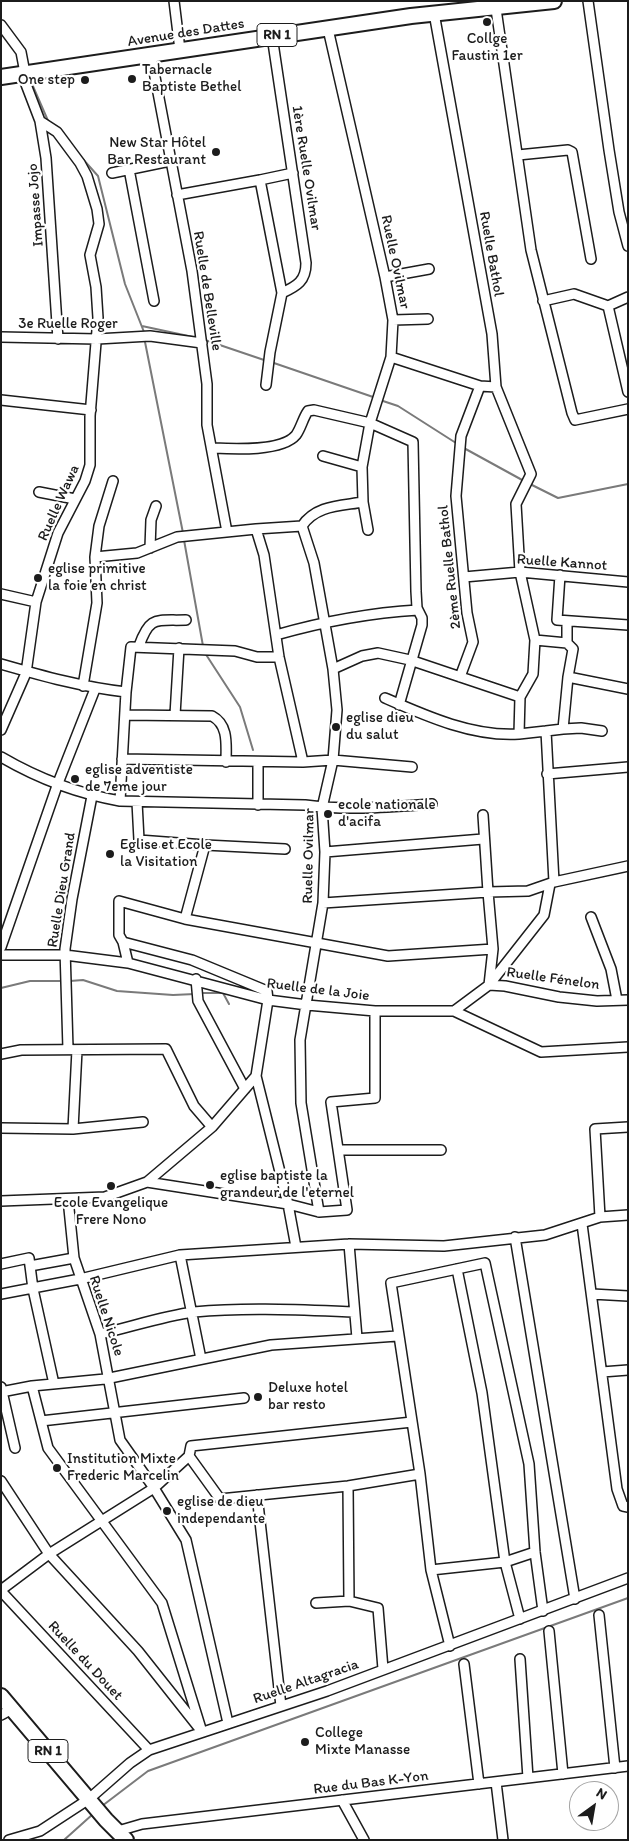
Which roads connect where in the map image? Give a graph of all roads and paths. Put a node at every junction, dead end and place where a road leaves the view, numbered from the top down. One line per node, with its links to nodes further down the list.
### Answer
1 (174, 1): 9 (street)
2 (554, 1): 4 (main road, Avenue des Dattes / RN 1)
3 (588, 1): 21 (street)
4 (496, 9): 5 (main road, Avenue des Dattes / RN 1); 14 (street)
5 (438, 10): 7 (main road, Avenue des Dattes / RN 1); 39 (street, Ruelle Bathol)
6 (1, 24): 11 (street, Impasse Jojo)
7 (328, 29): 8 (main road, Avenue des Dattes / RN 1); 24 (street, Ruelle Ovilmar)
8 (272, 36): 9 (main road, Avenue des Dattes / RN 1); 18 (street, 1ère Ruelle Ovilmar)
9 (180, 50): 10 (main road, Avenue des Dattes / RN 1)
10 (151, 56): 11 (main road, Avenue des Dattes / RN 1); 15 (street, Ruelle de Belleville)
11 (24, 73): 12 (main road, Avenue des Dattes / RN 1); 13 (street, Impasse Jojo)
12 (1, 77)
13 (40, 121): 33 (street, Impasse Jojo); 34 (street, Ruelle Wawa)
14 (518, 156): 22 (street); 27 (street)
15 (170, 161): 16 (street); 20 (street, Ruelle de Belleville)
16 (129, 169): 17 (street); 28 (street)
17 (112, 173)
18 (292, 173): 19 (street); 25 (street, 1ère Ruelle Ovilmar)
19 (260, 180): 20 (street); 25 (street)
20 (177, 195): 35 (street, Ruelle de Belleville)
21 (628, 246)
22 (591, 259)
23 (430, 269): 24 (street)
24 (386, 278): 31 (street, Ruelle Ovilmar)
25 (282, 293): 37 (street)
26 (628, 297): 29 (street)
27 (543, 301): 29 (street); 42 (street)
28 (154, 302)
29 (608, 306): 40 (street)
30 (428, 319): 31 (street)
31 (393, 320): 36 (street, Ruelle Ovilmar)
32 (1, 337): 33 (street, 3e Ruelle Roger)
33 (58, 339): 34 (street, 3e Ruelle Roger)
34 (97, 339): 35 (street, 3e Ruelle Roger); 43 (street, Ruelle Wawa)
35 (202, 340): 45 (street, Ruelle de Belleville)
36 (391, 358): 38 (street); 44 (street, Ruelle Ovilmar)
37 (266, 385)
38 (480, 386): 39 (street); 61 (street, 2ème Ruelle Bathol)
39 (496, 387): 59 (street, Ruelle Bathol)
40 (628, 392)
41 (1, 400): 43 (street)
42 (628, 409)
43 (91, 410): 50 (street, Ruelle Wawa)
44 (370, 423): 45 (street); 47 (street, Ruelle Ovilmar); 65 (street)
45 (212, 448): 56 (street, Ruelle de Belleville)
46 (324, 456): 47 (street)
47 (362, 467): 51 (street, Ruelle Ovilmar)
48 (113, 481): 58 (street)
49 (39, 492): 50 (street)
50 (75, 499): 64 (street, Ruelle Wawa)
51 (363, 502): 53 (street); 55 (street, Ruelle Ovilmar)
52 (156, 506): 57 (street)
53 (302, 526): 54 (street); 68 (street, Ruelle Ovilmar)
54 (256, 529): 56 (street); 70 (street)
55 (368, 530)
56 (227, 532): 57 (street)
57 (150, 548): 58 (street)
58 (95, 557): 82 (street)
59 (520, 572): 60 (street, Ruelle Kannot); 61 (street, Ruelle Kannot); 71 (street, Ruelle Bathol)
60 (560, 575): 62 (street, Ruelle Kannot); 67 (street)
61 (464, 577): 80 (street, 2ème Ruelle Bathol)
62 (628, 582)
63 (1, 594): 64 (street)
64 (36, 602): 79 (street, Ruelle Wawa)
65 (418, 610): 68 (street); 76 (street)
66 (186, 620): 73 (street)
67 (567, 621): 69 (street); 72 (street)
68 (324, 622): 70 (street); 78 (street, Ruelle Ovilmar)
69 (628, 625)
70 (276, 635): 75 (street)
71 (535, 640): 72 (street); 86 (street, Ruelle Bathol)
72 (567, 643): 81 (street)
73 (139, 646): 74 (street); 85 (street)
74 (179, 648): 75 (street); 90 (street)
75 (279, 656): 101 (street)
76 (410, 660): 78 (street); 80 (street); 88 (street)
77 (1, 664): 79 (street)
78 (333, 669): 98 (street, Ruelle Ovilmar)
79 (26, 673): 82 (street); 92 (street, Ruelle Wawa)
80 (460, 677): 86 (street)
81 (568, 677): 84 (street); 91 (street)
82 (83, 686): 83 (street)
83 (95, 689): 85 (street); 105 (street)
84 (628, 689)
85 (126, 692): 89 (street)
86 (520, 697): 95 (street)
87 (385, 698): 88 (street)
88 (399, 705): 95 (street)
89 (125, 715): 90 (street); 97 (street)
90 (175, 716): 99 (street)
91 (563, 729): 93 (street); 94 (street)
92 (1, 730)
93 (546, 731): 95 (street); 104 (street)
94 (602, 731)
95 (519, 734)
96 (1, 757): 105 (street)
97 (122, 759): 99 (street); 107 (street)
98 (334, 760): 101 (street); 102 (street); 111 (street, Ruelle Ovilmar)
99 (226, 762): 100 (street)
100 (258, 762): 101 (street); 110 (street)
101 (303, 762)
102 (412, 767)
103 (628, 767): 104 (street)
104 (547, 774): 118 (street)
105 (58, 783): 106 (street); 125 (street)
106 (92, 796): 107 (street); 128 (street, Ruelle Dieu Grand)
107 (120, 800): 108 (street)
108 (137, 802): 110 (street); 114 (street)
109 (432, 804): 111 (street)
110 (258, 805): 111 (street)
111 (322, 808): 116 (street, Ruelle Ovilmar)
112 (483, 815): 113 (street)
113 (483, 839): 116 (street); 119 (street)
114 (205, 845): 115 (street); 122 (street)
115 (285, 849)
116 (325, 852): 120 (street, Ruelle Ovilmar)
117 (628, 866): 118 (street)
118 (552, 883): 119 (street); 131 (street)
119 (488, 892): 120 (street); 126 (street)
120 (323, 904): 124 (street, Ruelle Ovilmar)
121 (591, 917): 133 (street)
122 (185, 919): 123 (street); 124 (street)
123 (124, 942): 129 (street); 132 (street)
124 (316, 944): 126 (street); 135 (street, Ruelle Ovilmar)
125 (1, 947)
126 (493, 949): 131 (street)
127 (1, 955): 128 (street, Ruelle de la Joie)
128 (65, 955): 129 (street, Ruelle de la Joie); 139 (street, Ruelle Dieu Grand)
129 (128, 963): 130 (street, Ruelle de la Joie)
130 (196, 979): 132 (street, Ruelle de la Joie); 142 (street)
131 (489, 985): 133 (street, Ruelle Fénelon); 137 (street, Ruelle Fénelon)
132 (268, 1000): 135 (street, Ruelle de la Joie); 141 (street)
133 (617, 1000): 134 (street, Ruelle Fénelon)
134 (628, 1000)
135 (307, 1005): 136 (street, Ruelle de la Joie); 154 (street, Ruelle Ovilmar)
136 (375, 1011): 137 (street, Ruelle de la Joie); 148 (street)
137 (454, 1011): 138 (street, Ruelle de la Joie)
138 (628, 1047)
139 (72, 1049): 140 (street); 144 (street); 147 (street, Ruelle Dieu Grand)
140 (1, 1054)
141 (256, 1076): 142 (street); 153 (street)
142 (245, 1089): 144 (street)
143 (142, 1122): 147 (street)
144 (212, 1126): 150 (street)
145 (628, 1127): 155 (street)
146 (1, 1128): 147 (street)
147 (73, 1130)
148 (339, 1150): 149 (street); 154 (street)
149 (441, 1150)
150 (147, 1182): 151 (street); 153 (street)
151 (68, 1199): 152 (street); 162 (street, Ruelle Nicole)
152 (1, 1201)
153 (288, 1204): 154 (street); 160 (street)
154 (319, 1212)
155 (600, 1216): 156 (street); 157 (street)
156 (628, 1216)
157 (582, 1224): 158 (street); 169 (street)
158 (515, 1237): 159 (street); 202 (street)
159 (349, 1244): 160 (street); 172 (street)
160 (296, 1247): 161 (street)
161 (180, 1255): 166 (street); 171 (street)
162 (74, 1258): 164 (street); 166 (street, Ruelle Nicole)
163 (1, 1264): 164 (street)
164 (30, 1266): 167 (street)
165 (458, 1269): 174 (street); 196 (street); 198 (street)
166 (80, 1279): 167 (street); 173 (street, Ruelle Nicole)
167 (33, 1289): 168 (street); 180 (street)
168 (1, 1294)
169 (592, 1294): 170 (street); 178 (street)
170 (628, 1296)
171 (192, 1312): 172 (street); 173 (street); 176 (street)
172 (354, 1312): 175 (street)
173 (100, 1334): 179 (street, Ruelle Nicole)
174 (397, 1336): 175 (street); 186 (street)
175 (357, 1338): 176 (street)
176 (201, 1359): 179 (street)
177 (628, 1370): 178 (street)
178 (602, 1372): 194 (street)
179 (110, 1378): 180 (street); 184 (street, Ruelle Nicole)
180 (54, 1384): 181 (street)
181 (32, 1386): 182 (street); 185 (street)
182 (2, 1390): 187 (street)
183 (244, 1398): 184 (street)
184 (115, 1411): 185 (street); 192 (street, Ruelle Nicole)
185 (41, 1421): 195 (street)
186 (412, 1422): 188 (street); 189 (street)
187 (15, 1448)
188 (189, 1456): 192 (street); 193 (street)
189 (420, 1474): 191 (street); 199 (street)
190 (1, 1481): 197 (street)
191 (348, 1486): 193 (street); 203 (street)
192 (154, 1488): 195 (street); 216 (street)
193 (257, 1495): 214 (street)
194 (628, 1507)
195 (101, 1520): 197 (street); 217 (street)
196 (535, 1552): 198 (street); 205 (street)
197 (49, 1554): 201 (street); 217 (street)
198 (505, 1562): 199 (street); 207 (street)
199 (431, 1570): 209 (street)
200 (628, 1578): 202 (street, Ruelle Altagracia)
201 (1, 1590): 218 (street, Ruelle du Douet)
202 (575, 1599): 205 (street, Ruelle Altagracia)
203 (349, 1601): 204 (street); 212 (street)
204 (316, 1603)
205 (543, 1612): 207 (street, Ruelle Altagracia)
206 (600, 1615): 220 (street)
207 (520, 1619): 209 (street, Ruelle Altagracia)
208 (549, 1631): 221 (street)
209 (450, 1646): 212 (street, Ruelle Altagracia)
210 (520, 1659): 222 (street)
211 (464, 1664): 224 (street)
212 (383, 1669): 214 (street, Ruelle Altagracia)
213 (1, 1696): 215 (main road, RN 1)
214 (281, 1706): 216 (street, Ruelle Altagracia)
215 (7, 1712): 226 (main road, RN 1)
216 (228, 1723): 217 (street, Ruelle Altagracia)
217 (202, 1732): 218 (street, Ruelle Altagracia)
218 (149, 1750): 226 (street, Ruelle Altagracia)
219 (628, 1766): 220 (street, Rue du Bas K-Yon)
220 (615, 1768): 221 (street, Rue du Bas K-Yon)
221 (563, 1774): 222 (street, Rue du Bas K-Yon)
222 (528, 1778): 223 (street, Rue du Bas K-Yon)
223 (496, 1782): 224 (street, Rue du Bas K-Yon); 230 (street)
224 (480, 1784): 225 (street, Rue du Bas K-Yon)
225 (342, 1800): 227 (street, Rue du Bas K-Yon); 229 (street)
226 (92, 1803): 227 (main road, RN 1); 228 (street, Ruelle Altagracia)
227 (122, 1835)
228 (9, 1840)
229 (364, 1840)
230 (504, 1840)

